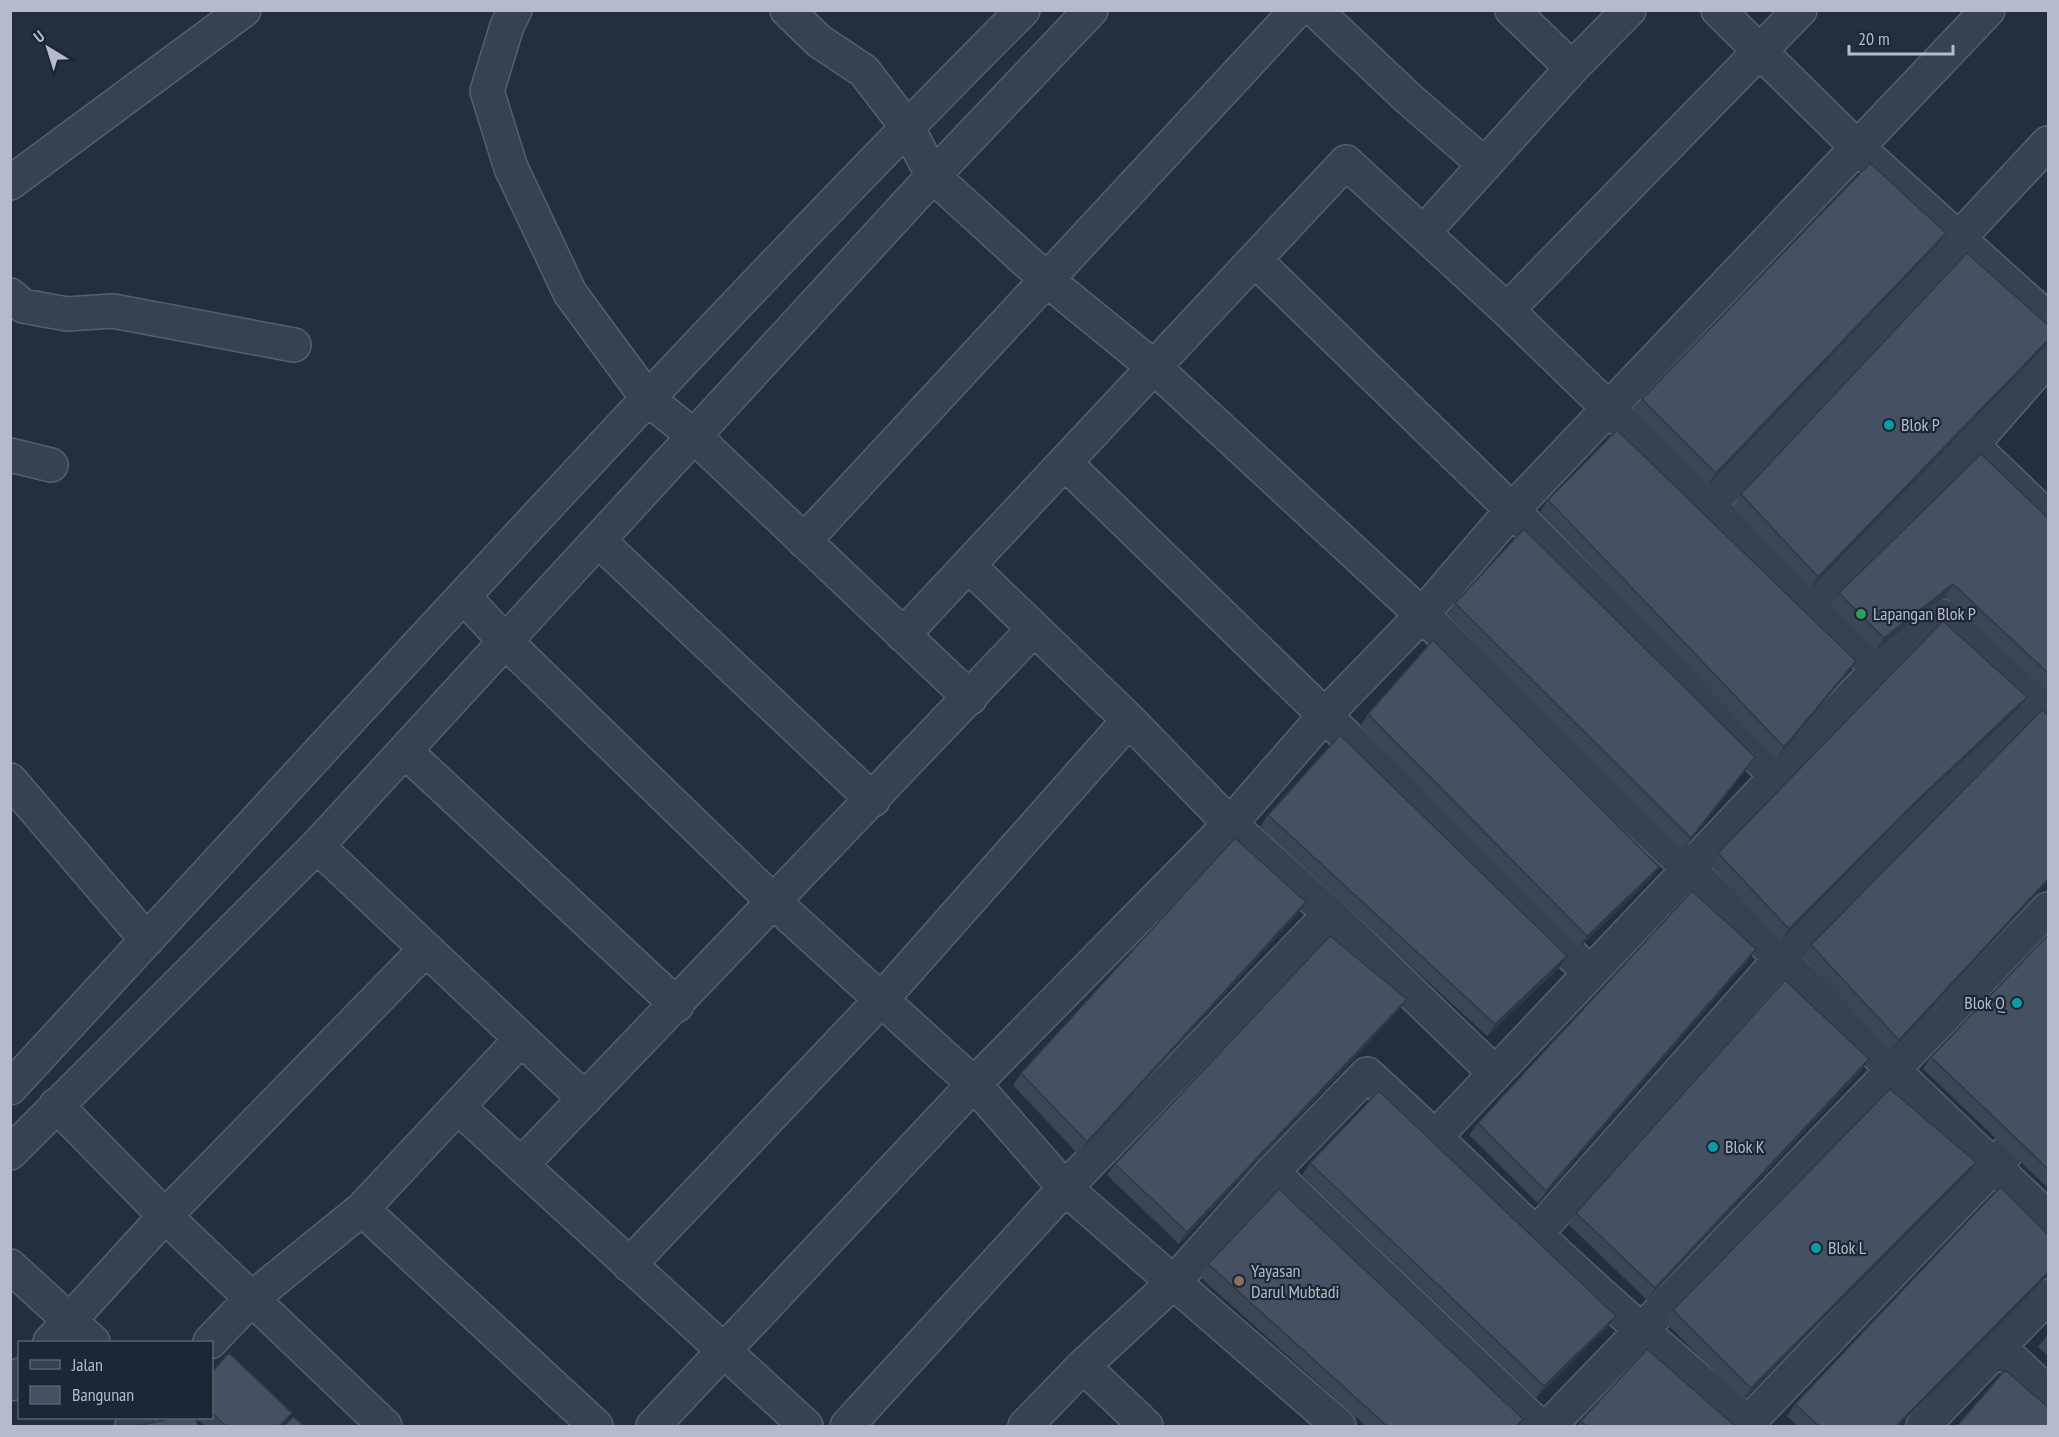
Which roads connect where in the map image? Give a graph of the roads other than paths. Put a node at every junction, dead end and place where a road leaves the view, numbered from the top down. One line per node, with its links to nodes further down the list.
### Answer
1 (244, 10): 20 (street)
2 (515, 10): 31 (street)
3 (787, 10): 15 (street)
4 (1023, 10): 15 (street)
5 (1091, 10): 19 (street)
6 (1297, 10): 24 (street)
7 (1315, 10): 18 (street)
8 (1512, 10): 14 (street)
9 (1629, 10): 14 (street)
10 (1718, 10): 13 (street)
11 (1800, 10): 13 (street)
12 (1988, 10): 17 (street)
13 (1760, 54): 17 (street); 26 (street)
14 (1572, 68): 18 (street)
15 (907, 127): 19 (street); 31 (street)
16 (2049, 143): 22 (street)
17 (1857, 147): 22 (street); 32 (street)
18 (1485, 165): 21 (street)
19 (933, 176): 24 (street); 33 (street)
20 (10, 183)
21 (1424, 232): 23 (street); 26 (street)
22 (1960, 240): 27 (street); 38 (street)
23 (1255, 260): 30 (street); 39 (street)
24 (1047, 280): 30 (street); 42 (street)
25 (10, 295): 28 (street)
26 (1507, 310): 32 (street)
27 (2049, 319)
28 (294, 345)
29 (2049, 358): 34 (street)
30 (1155, 368): 36 (street); 46 (street)
31 (648, 399): 33 (street); 44 (street)
32 (1608, 410): 38 (street); 39 (street)
33 (694, 436): 41 (street); 42 (street)
34 (1972, 445): 40 (street); 45 (street)
35 (10, 455): 37 (street)
36 (1065, 463): 43 (street); 53 (street)
37 (51, 465)
38 (1709, 505): 45 (street)
39 (1512, 510): 46 (street); 56 (street)
40 (2049, 518)
41 (599, 541): 49 (street); 58 (street)
42 (804, 541): 48 (street)
43 (969, 566): 47 (street); 48 (street)
44 (464, 597): 49 (street); 65 (street)
45 (1812, 605): 50 (street)
46 (1422, 615): 53 (street); 61 (street)
47 (1034, 629): 51 (street); 54 (street)
48 (903, 635): 51 (street)
49 (506, 642): 55 (street); 62 (street)
50 (1878, 669): 52 (street); 56 (street)
51 (970, 698): 58 (street)
52 (2044, 706): 67 (street)
53 (1325, 715): 59 (street); 68 (street)
54 (1129, 720): 59 (street); 69 (street)
55 (405, 750): 60 (street); 70 (street)
56 (1776, 776): 61 (street)
57 (10, 780): 65 (street)
58 (873, 800): 62 (street)
59 (1230, 824): 64 (street); 74 (street)
60 (317, 846): 66 (street); 77 (street)
61 (1689, 868): 67 (street); 68 (street)
62 (774, 902): 69 (street); 70 (street)
63 (2049, 909): 72 (street)
64 (1330, 914): 73 (street); 85 (street)
65 (147, 940): 75 (street)
66 (426, 949): 71 (street); 87 (street)
67 (1780, 959): 72 (street); 89 (street)
68 (1590, 973): 73 (street)
69 (880, 1000): 74 (street); 90 (street)
70 (677, 1005): 76 (street)
71 (521, 1039): 76 (street); 78 (street)
72 (1892, 1069): 83 (street); 95 (street)
73 (1495, 1073): 80 (street)
74 (974, 1084): 85 (street); 99 (street)
75 (10, 1088)
76 (585, 1099): 82 (street)
77 (56, 1105): 81 (street); 87 (street)
78 (458, 1107): 82 (street); 86 (street)
79 (2049, 1109): 83 (street)
80 (1436, 1136): 84 (street); 89 (street)
81 (10, 1153)
82 (521, 1165): 90 (street)
83 (1995, 1165): 88 (street); 102 (street)
84 (1272, 1172): 92 (street); 111 (street)
85 (1065, 1188): 92 (street); 107 (street)
86 (362, 1209): 94 (street); 104 (street)
87 (165, 1216): 94 (street); 96 (street)
88 (2049, 1218)
89 (1536, 1234): 95 (street)
90 (629, 1264): 99 (street)
91 (10, 1266): 96 (street)
92 (1175, 1281): 100 (street); 110 (street)
93 (2049, 1296): 98 (street)
94 (251, 1299): 97 (street); 103 (street)
95 (1641, 1330): 102 (street); 112 (street)
96 (71, 1336)
97 (211, 1341)
98 (1999, 1347): 101 (street); 113 (street)
99 (723, 1350): 105 (street); 106 (street)
100 (1083, 1366): 108 (street); 109 (street)
101 (2049, 1393)
102 (1750, 1425)
103 (385, 1426)
104 (596, 1426)
105 (653, 1426)
106 (806, 1426)
107 (847, 1426)
108 (1025, 1426)
109 (1146, 1426)
110 (1339, 1426)
111 (1539, 1426)
112 (1549, 1426)
113 (1923, 1426)

